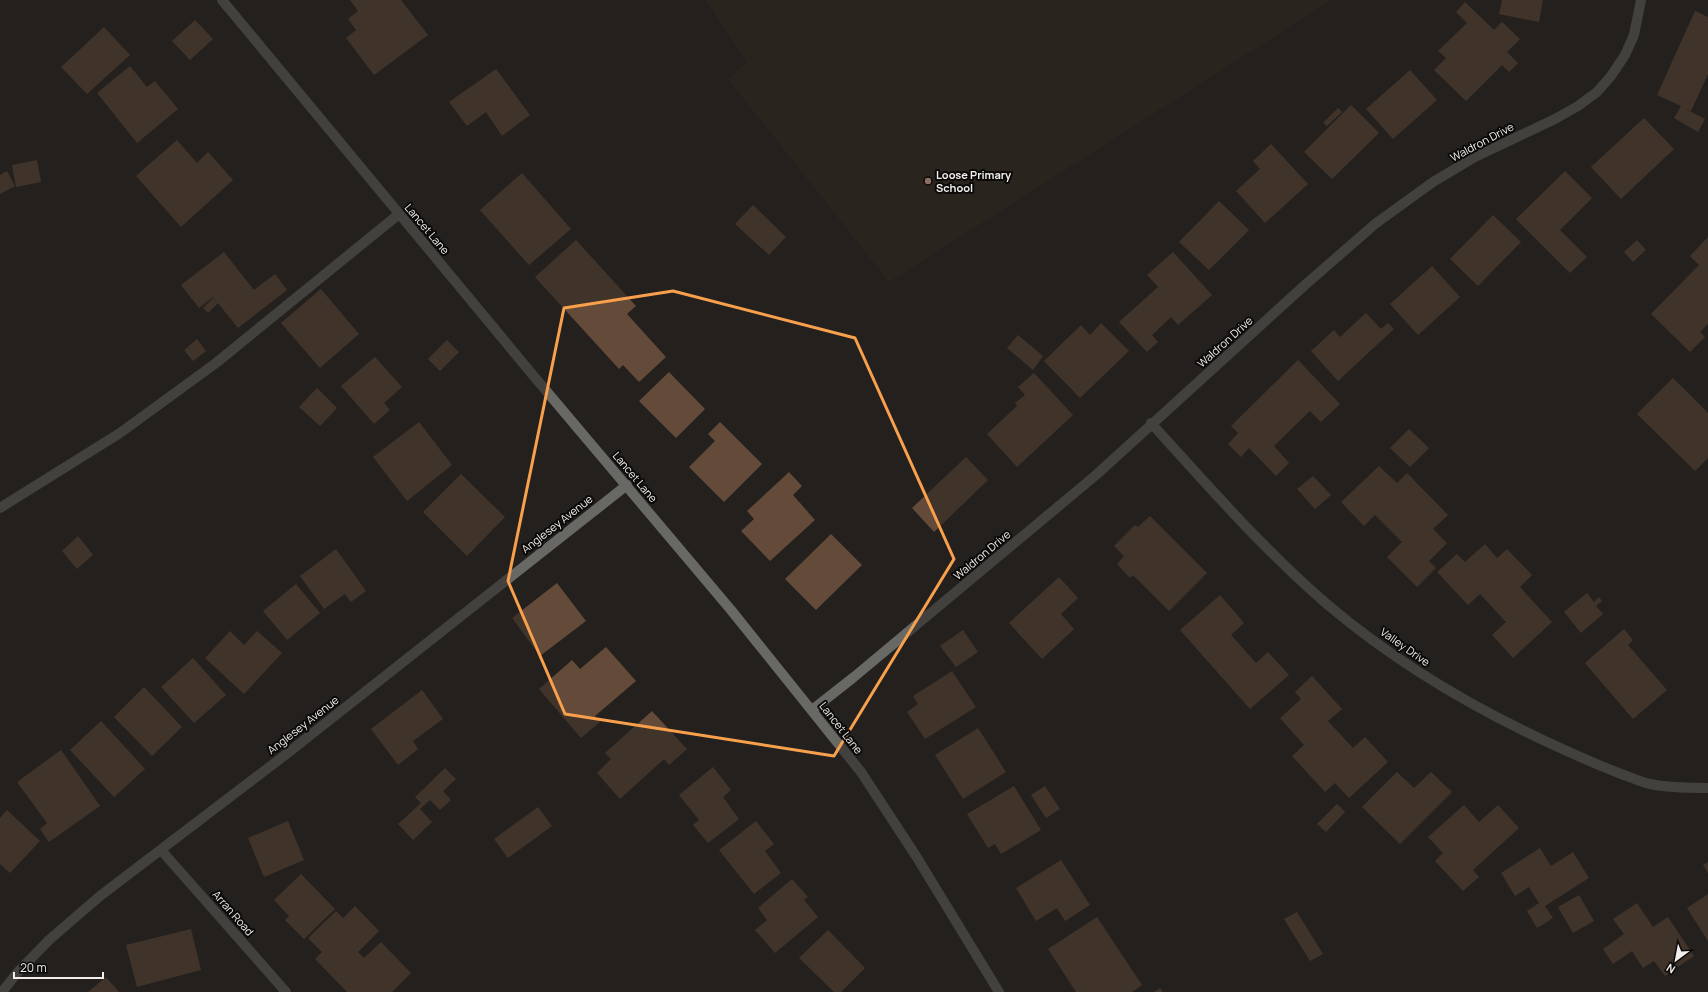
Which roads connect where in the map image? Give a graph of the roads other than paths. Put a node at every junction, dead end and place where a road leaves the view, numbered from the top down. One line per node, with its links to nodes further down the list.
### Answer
1 (222, 0): 3 (street, Lancet Lane)
2 (1641, 0): 4 (street, Waldron Drive)
3 (399, 214): 5 (street, Lancet Lane); 6 (street)
4 (1151, 423): 7 (street, Waldron Drive); 8 (street, Valley Drive)
5 (627, 485): 7 (street, Lancet Lane); 9 (street, Anglesey Avenue)
6 (0, 508)
7 (812, 710): 12 (street, Lancet Lane)
8 (1708, 788)
9 (161, 850): 10 (street, Anglesey Avenue); 11 (street, Arran Road)
10 (2, 992)
11 (286, 992)
12 (999, 992)

